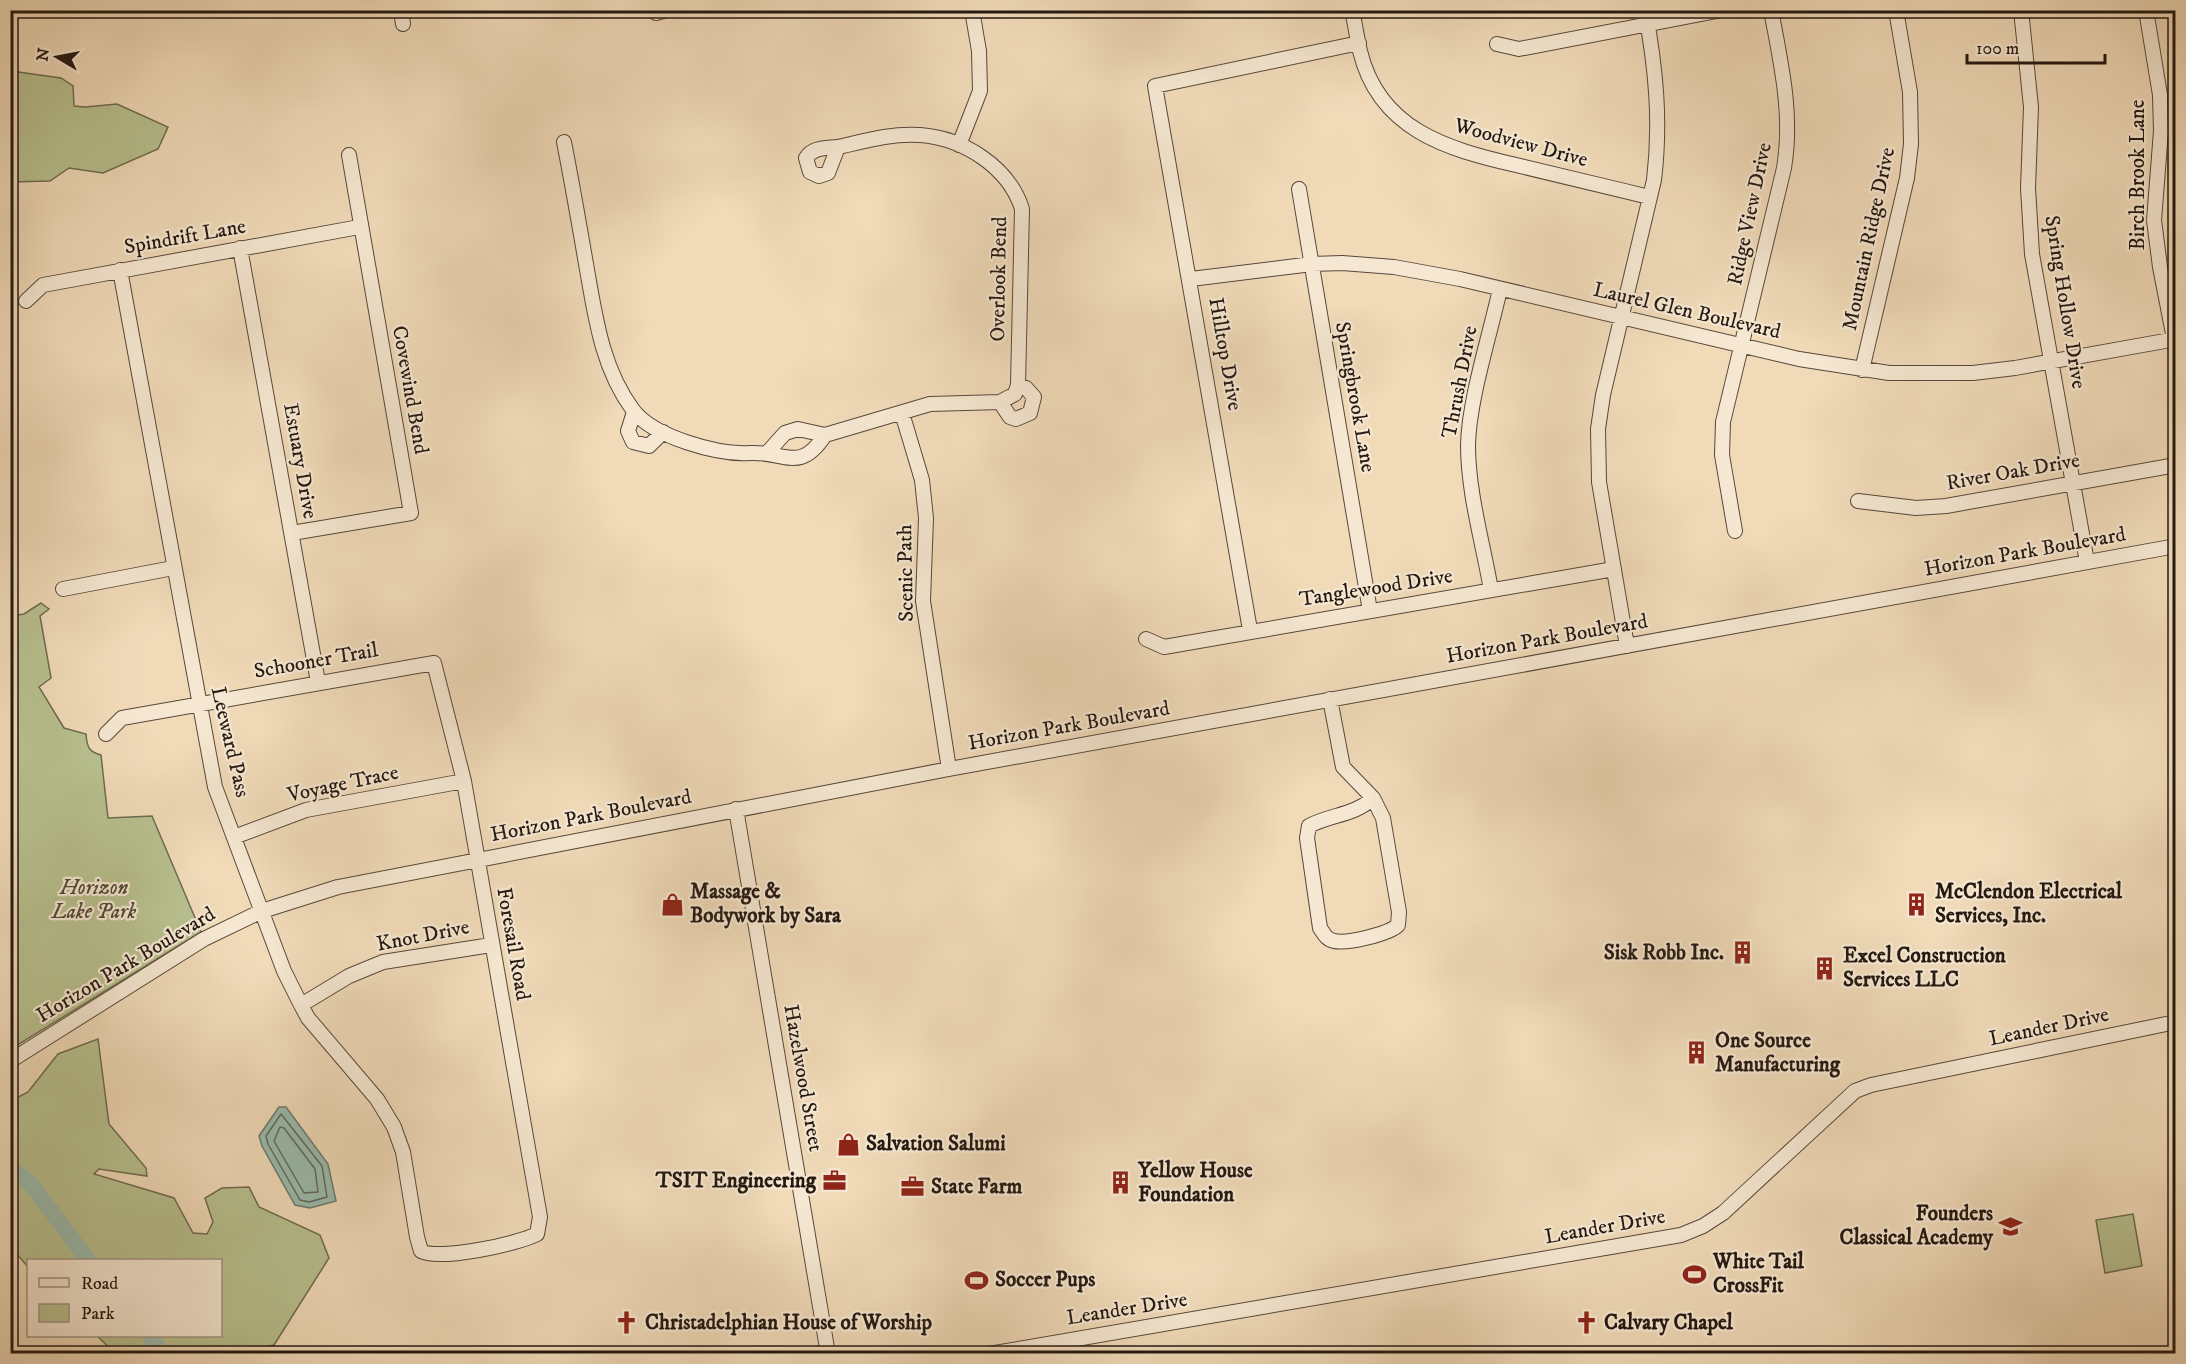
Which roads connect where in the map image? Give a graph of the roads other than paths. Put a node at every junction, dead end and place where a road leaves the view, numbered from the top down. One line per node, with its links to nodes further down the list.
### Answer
1 (972, 10): 14 (street)
2 (1352, 10): 9 (street, Woodview Drive)
3 (1722, 10): 8 (street)
4 (1771, 10): 28 (street, Ridge View Drive)
5 (1896, 10): 30 (street, Mountain Ridge Drive)
6 (2022, 10): 29 (street, Spring Hollow Drive)
7 (2146, 10): 11 (street, Birch Brook Lane)
8 (1646, 17): 10 (street); 18 (street)
9 (1359, 43): 18 (street, Woodview Drive); 23 (street, Hilltop Drive)
10 (1497, 44)
11 (2161, 116): 12 (street); 27 (street, Birch Brook Lane)
12 (2175, 117)
13 (564, 142): 33 (street)
14 (959, 145): 15 (street, Overlook Bend); 31 (street, Overlook Bend)
15 (838, 147)
16 (349, 155): 19 (street, Covewind Bend)
17 (1299, 189): 21 (street, Springbrook Lane)
18 (1649, 197): 26 (street)
19 (359, 227): 20 (street, Spindrift Lane); 42 (street, Covewind Bend)
20 (240, 248): 22 (street, Spindrift Lane); 42 (street, Estuary Drive)
21 (1312, 264): 23 (street, Laurel Glen Boulevard); 24 (street, Laurel Glen Boulevard); 49 (street, Springbrook Lane)
22 (120, 270): 25 (street, Spindrift Lane); 45 (street, Leeward Pass)
23 (1191, 279): 50 (street, Hilltop Drive)
24 (1500, 289): 26 (street, Laurel Glen Boulevard); 48 (street, Thrush Drive)
25 (26, 301)
26 (1621, 317): 28 (street, Laurel Glen Boulevard); 46 (street)
27 (2175, 339): 29 (street, Laurel Glen Boulevard)
28 (1742, 346): 30 (street, Laurel Glen Boulevard); 41 (street, Ridge View Drive)
29 (2051, 362): 30 (street, Laurel Glen Boulevard); 39 (street, Spring Hollow Drive)
30 (1862, 370)
31 (1018, 385): 32 (street); 32 (street)
32 (1000, 402): 34 (street)
33 (634, 412): 35 (street); 35 (street)
34 (902, 413): 36 (street); 58 (street, Scenic Path)
35 (663, 432): 37 (street)
36 (825, 435): 37 (street); 37 (street)
37 (768, 452)
38 (2175, 465): 39 (street, River Oak Drive)
39 (2073, 483): 40 (street, River Oak Drive); 44 (street, Spring Hollow Drive)
40 (1858, 501)
41 (1736, 531)
42 (292, 533): 54 (street, Estuary Drive)
43 (2175, 546): 44 (street, Horizon Park Boulevard)
44 (2087, 562): 52 (street, Horizon Park Boulevard)
45 (173, 568): 47 (street); 56 (street, Leeward Pass)
46 (1614, 569): 48 (street, Tanglewood Drive); 52 (street)
47 (63, 589)
48 (1491, 590): 49 (street, Tanglewood Drive)
49 (1371, 611): 50 (street, Tanglewood Drive)
50 (1250, 630): 51 (street, Tanglewood Drive)
51 (1146, 639)
52 (1628, 646): 55 (street, Horizon Park Boulevard)
53 (434, 663): 54 (street, Schooner Trail); 59 (street, Foresail Road)
54 (318, 682): 56 (street, Schooner Trail)
55 (1330, 699): 58 (street, Horizon Park Boulevard); 60 (street)
56 (199, 703): 57 (street, Schooner Trail); 62 (street, Leeward Pass)
57 (106, 734)
58 (949, 769): 61 (street, Horizon Park Boulevard)
59 (464, 781): 62 (street, Voyage Trace); 63 (street, Foresail Road)
60 (1373, 798): 60 (street)
61 (736, 809): 63 (street, Horizon Park Boulevard); 70 (street, Hazelwood Street)
62 (234, 837): 64 (street, Leeward Pass)
63 (477, 860): 64 (street, Horizon Park Boulevard); 65 (street, Foresail Road)
64 (262, 911): 66 (street, Leeward Pass); 68 (street, Horizon Park Boulevard)
65 (491, 945): 66 (street, Knot Drive); 69 (street, Foresail Road)
66 (301, 1005): 69 (street, Leeward Pass)
67 (2175, 1022): 71 (street, Leander Drive)
68 (10, 1061)
69 (421, 1251)
70 (828, 1353)
71 (989, 1353)

